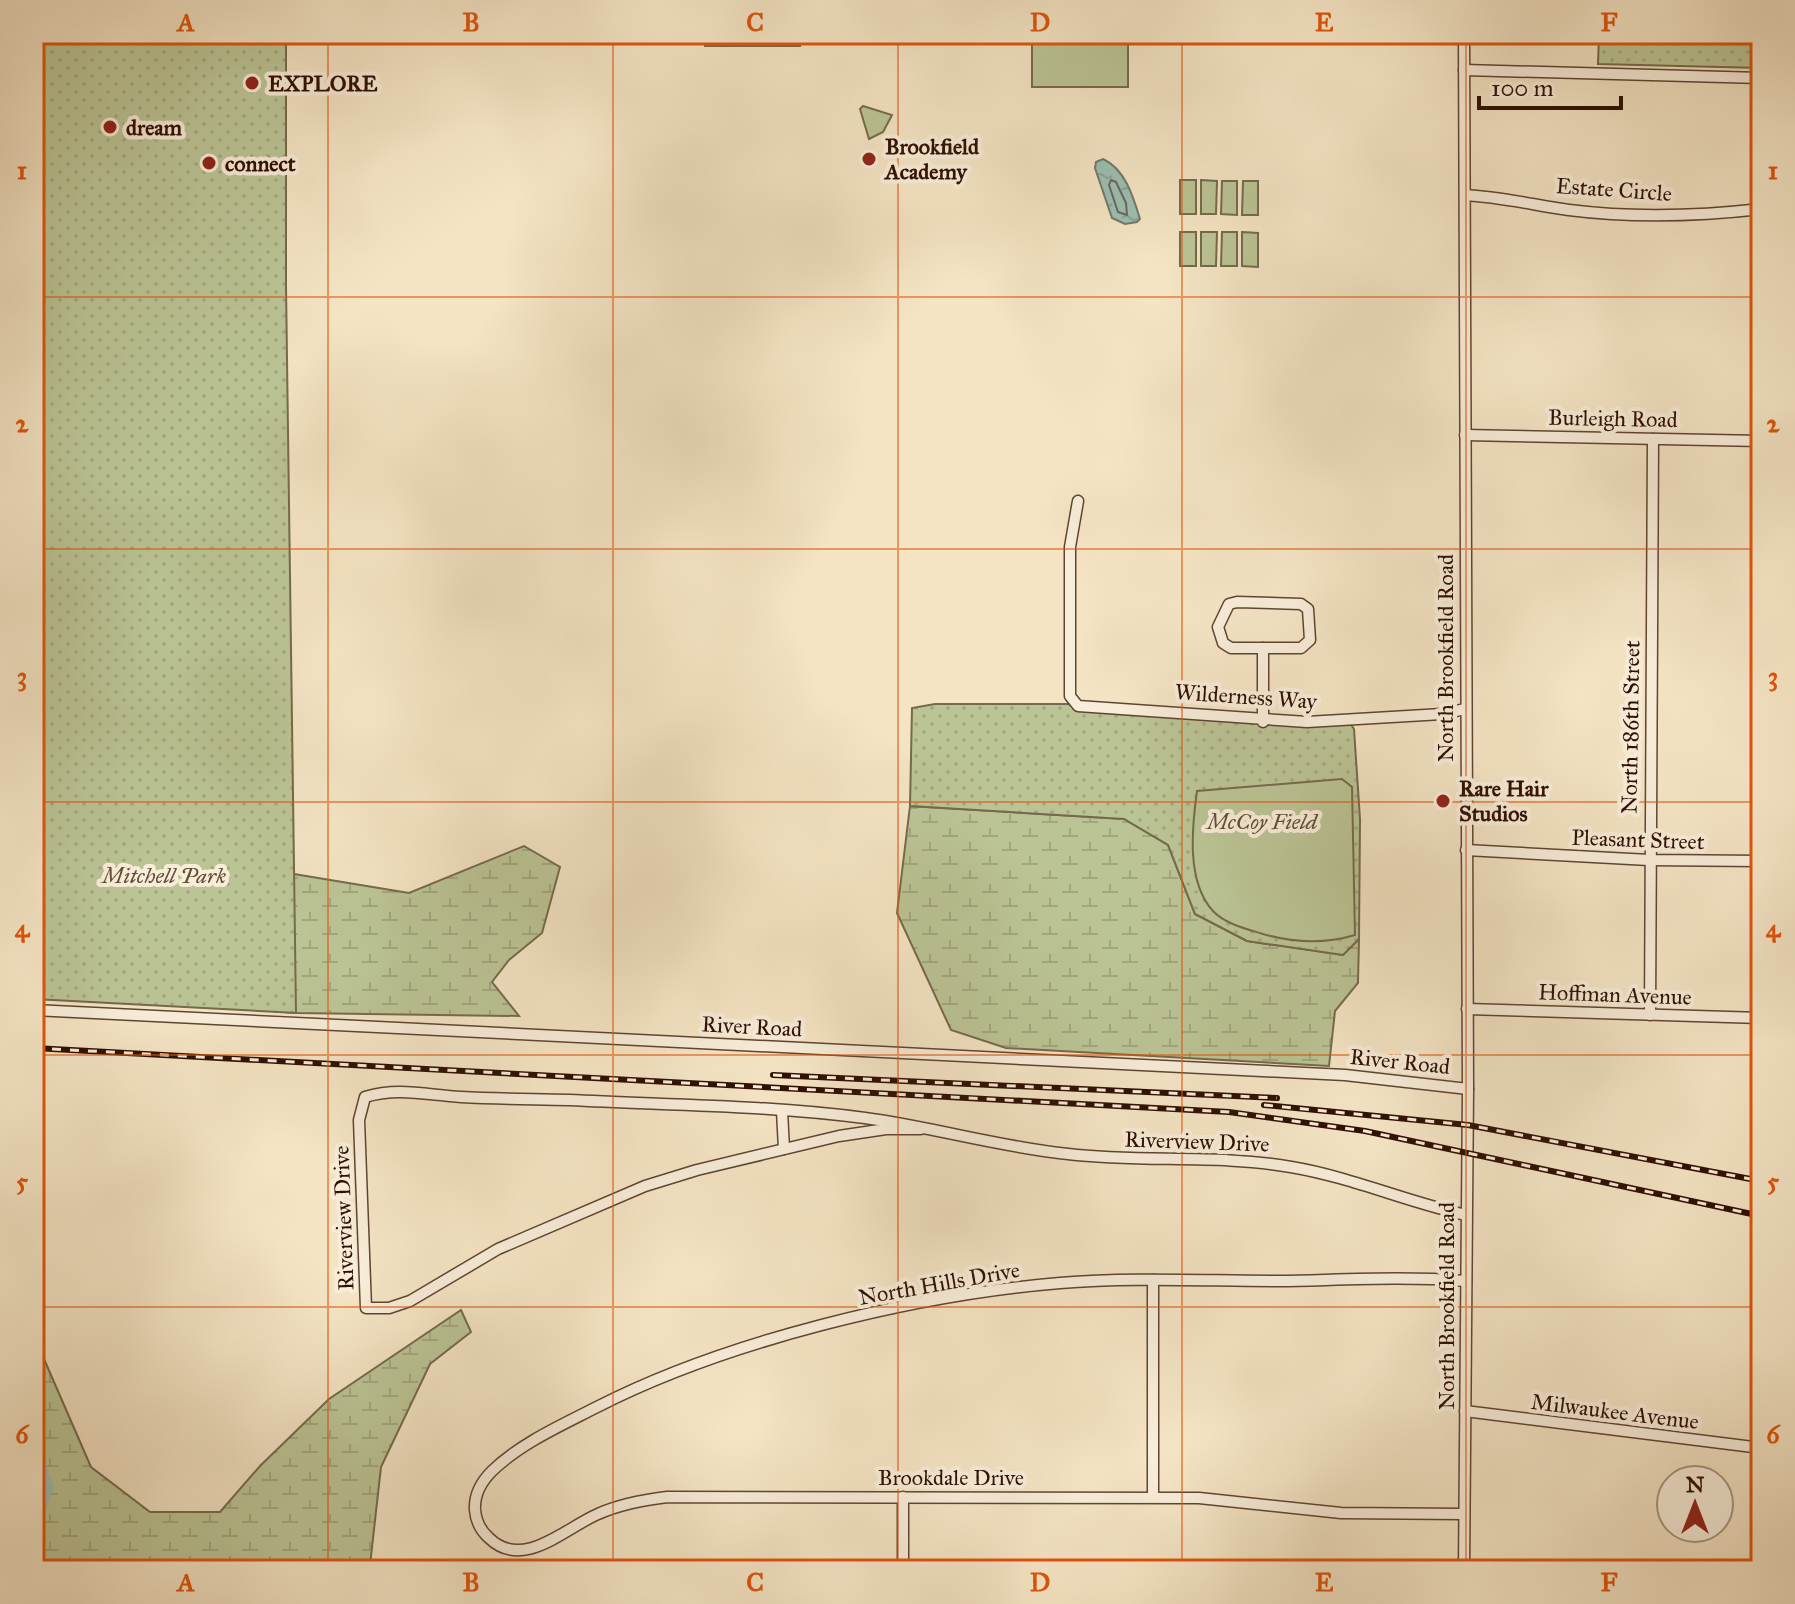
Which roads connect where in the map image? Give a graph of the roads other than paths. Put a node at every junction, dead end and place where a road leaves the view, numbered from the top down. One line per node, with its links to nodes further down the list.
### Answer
1 (1464, 34): 2 (street, North Brookfield Road)
2 (1464, 70): 3 (street); 4 (street, North Brookfield Road)
3 (1761, 78)
4 (1465, 195): 5 (street, Estate Circle); 6 (street, North Brookfield Road)
5 (1761, 209)
6 (1465, 435): 7 (street, Burleigh Road); 11 (street, North Brookfield Road)
7 (1653, 439): 8 (street, Burleigh Road); 14 (street, North 186th Street)
8 (1761, 441)
9 (1078, 501): 12 (street, Wilderness Way)
10 (1263, 648): 10 (street); 12 (street)
11 (1465, 709): 12 (street, Wilderness Way); 13 (street, North Brookfield Road)
12 (1263, 722)
13 (1466, 850): 14 (street, Pleasant Street); 16 (street, North Brookfield Road)
14 (1649, 860): 15 (street, Pleasant Street); 18 (street, North 186th Street)
15 (1761, 861)
16 (1467, 1009): 18 (street, Hoffman Avenue); 20 (street, North Brookfield Road)
17 (34, 1010): 20 (street, River Road)
18 (1650, 1015): 19 (street, Hoffman Avenue)
19 (1761, 1018)
20 (1468, 1089): 24 (street, North Brookfield Road)
21 (782, 1111): 22 (street, Riverview Drive); 23 (street); 23 (street, Riverview Drive)
22 (921, 1129): 23 (street, Riverview Drive); 24 (street, Riverview Drive)
23 (784, 1149)
24 (1466, 1215): 26 (street, North Brookfield Road)
25 (1153, 1280): 26 (street, North Hills Drive); 30 (street); 31 (street, North Hills Drive)
26 (1466, 1281): 27 (street, North Brookfield Road)
27 (1465, 1411): 28 (street, Milwaukee Avenue); 32 (street, North Brookfield Road)
28 (1761, 1448)
29 (903, 1497): 30 (street, Brookdale Drive); 31 (street, Brookdale Drive); 33 (street)
30 (1153, 1497): 32 (street, Brookdale Drive)
31 (475, 1505)
32 (1464, 1514): 34 (street, North Brookfield Road)
33 (903, 1570)
34 (1464, 1570)

